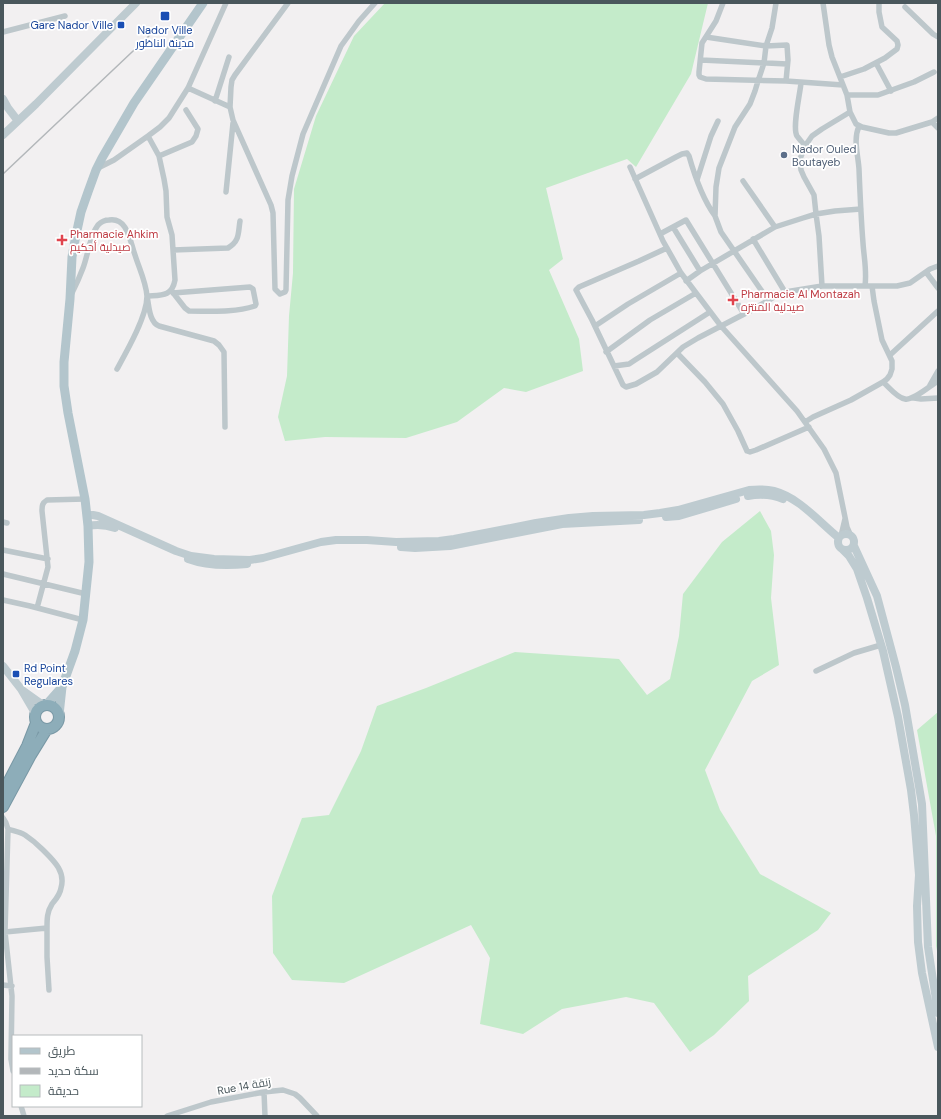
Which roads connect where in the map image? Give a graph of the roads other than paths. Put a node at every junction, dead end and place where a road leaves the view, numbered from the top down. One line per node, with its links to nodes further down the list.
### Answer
1 (136, 3): 37 (street)
2 (203, 3): 47 (main road)
3 (226, 3): 27 (street)
4 (288, 3): 32 (street)
5 (375, 3): 36 (street)
6 (723, 3): 13 (street)
7 (776, 3): 15 (street)
8 (823, 3): 22 (street)
9 (879, 3): 19 (street)
10 (905, 7): 14 (street)
11 (65, 16): 12 (street)
12 (3, 32)
13 (706, 37): 15 (street); 17 (street)
14 (938, 38)
15 (766, 46): 18 (street); 20 (street)
16 (229, 57): 31 (street)
17 (701, 60): 18 (street); 23 (street)
18 (764, 63): 20 (street); 23 (street)
19 (876, 63): 22 (street); 28 (street)
20 (787, 64): 24 (street)
21 (934, 72): 28 (street)
22 (840, 77): 26 (street)
23 (758, 80): 24 (street); 54 (street)
24 (786, 81): 25 (street)
25 (801, 83): 26 (street); 44 (street)
26 (843, 85): 29 (street)
27 (188, 88): 31 (street); 43 (street)
28 (891, 91): 29 (street)
29 (847, 95): 34 (street)
30 (3, 99): 37 (street)
31 (215, 101): 32 (street)
32 (230, 107): 36 (street)
33 (186, 110): 45 (street)
34 (850, 112): 40 (street); 44 (street)
35 (938, 118): 39 (street)
36 (233, 120): 51 (street)
37 (18, 121): 42 (street)
38 (718, 121): 49 (street)
39 (932, 122): 40 (street); 41 (street)
40 (860, 126): 52 (street)
41 (938, 128)
42 (3, 135)
43 (148, 136): 45 (street); 47 (street)
44 (805, 146): 53 (street)
45 (159, 156): 61 (street)
46 (630, 167): 48 (street)
47 (96, 170): 77 (main road)
48 (635, 179): 49 (street); 58 (street)
49 (697, 180): 54 (street)
50 (743, 180): 57 (street)
51 (226, 192)
52 (862, 209): 53 (street); 70 (street)
53 (816, 214): 57 (street); 69 (street)
54 (714, 216): 62 (street)
55 (240, 221): 61 (street)
56 (673, 227): 58 (street); 63 (street); 65 (street)
57 (774, 227): 59 (street)
58 (660, 234): 60 (street)
59 (753, 239): 62 (street); 74 (street)
60 (666, 248): 67 (street); 82 (street)
61 (173, 250): 73 (street)
62 (734, 251): 63 (street); 78 (street)
63 (713, 264): 65 (street); 81 (street)
64 (938, 266): 66 (street)
65 (700, 271): 68 (street)
66 (926, 272): 71 (street); 72 (street)
67 (681, 273): 68 (street); 82 (street)
68 (686, 281): 75 (street)
69 (822, 286): 70 (street); 74 (street)
70 (865, 286): 71 (street)
71 (872, 286): 86 (street)
72 (938, 288)
73 (172, 292): 73 (street); 76 (street)
74 (785, 292): 78 (street)
75 (696, 293): 80 (street); 84 (street)
76 (147, 296): 77 (street); 88 (street); 96 (street)
77 (70, 299): 97 (main road)
78 (768, 300): 81 (street)
79 (938, 311): 86 (street)
80 (710, 312): 83 (street); 87 (street)
81 (744, 314): 83 (street)
82 (595, 326): 84 (street)
83 (721, 326): 85 (street); 95 (street)
84 (606, 352): 87 (street)
85 (677, 353): 87 (street); 95 (street)
86 (890, 355): 91 (street)
87 (614, 366)
88 (117, 369)
89 (938, 371): 92 (street)
90 (938, 381): 92 (street)
91 (883, 382): 93 (street); 95 (street)
92 (930, 386): 93 (street)
93 (914, 398): 94 (street)
94 (938, 398)
95 (807, 424): 99 (street)
96 (226, 427)
97 (85, 499): 98 (main road); 106 (street)
98 (87, 515): 100 (street); 101 (main road)
99 (845, 518): 102 (street); 103 (street)
100 (107, 522): 101 (street); 103 (street)
101 (88, 526): 109 (main road)
102 (851, 536): 103 (street); 104 (street)
103 (840, 542): 104 (street); 113 (street)
104 (854, 546): 122 (street)
105 (3, 550): 106 (street)
106 (48, 560): 108 (street)
107 (3, 574): 108 (street)
108 (44, 584): 109 (street); 111 (street)
109 (86, 594): 112 (main road)
110 (3, 600): 111 (street)
111 (37, 608): 112 (street)
112 (83, 620): 116 (main road)
113 (881, 645): 115 (street); 122 (street)
114 (3, 666): 117 (street)
115 (816, 671)
116 (62, 688): 118 (main road); 119 (main road)
117 (21, 690): 118 (street); 120 (street)
118 (45, 705): 119 (highway); 120 (highway)
119 (59, 716): 121 (highway)
120 (36, 718): 121 (highway); 123 (highway)
121 (48, 729): 124 (highway)
122 (905, 735): 132 (street)
123 (3, 792)
124 (3, 807)
125 (3, 818): 126 (street)
126 (8, 829): 127 (street); 128 (street)
127 (48, 928): 128 (street); 131 (street)
128 (5, 932): 130 (street)
129 (3, 985): 130 (street)
130 (12, 986): 135 (street)
131 (49, 990)
132 (932, 1002): 133 (street); 134 (street)
133 (938, 1013)
134 (938, 1047)
135 (12, 1065)
136 (264, 1092): 137 (street, Rue 14 زنقة); 138 (street); 139 (street, Rue 14 زنقة)
137 (167, 1116)
138 (265, 1116)
139 (318, 1116)

